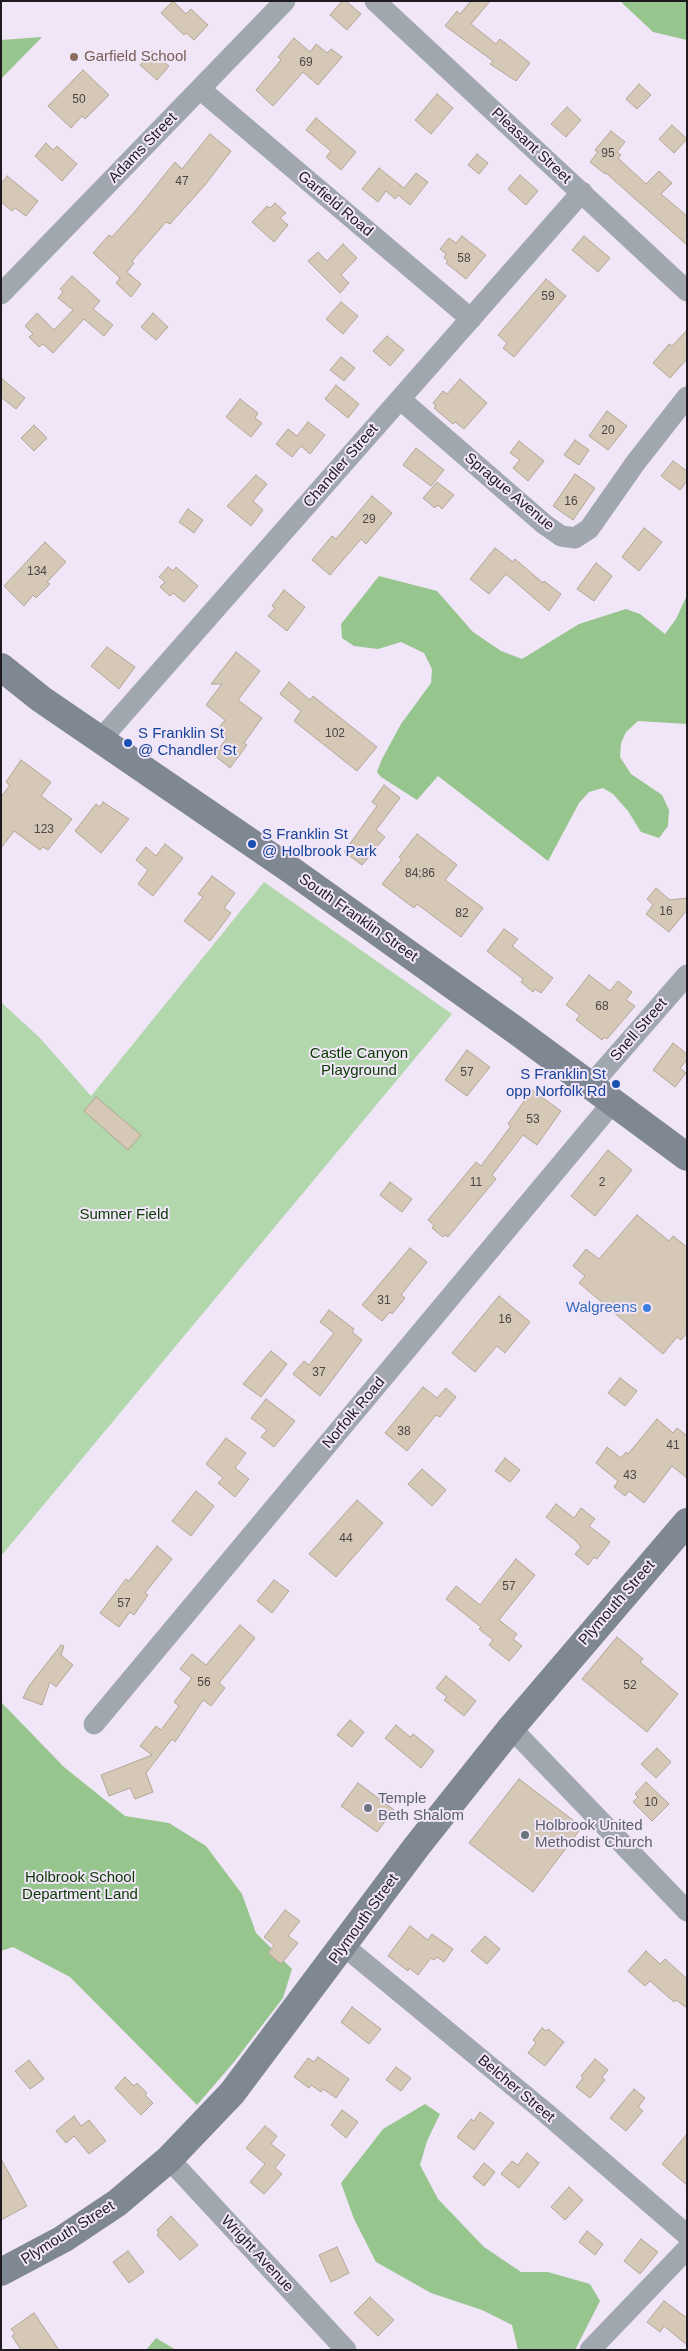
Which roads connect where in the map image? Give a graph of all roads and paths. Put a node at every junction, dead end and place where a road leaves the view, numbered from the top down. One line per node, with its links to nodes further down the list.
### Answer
1 (285, 1): 3 (street, Adams Street)
2 (375, 1): 4 (street, Pleasant Street)
3 (200, 89): 6 (street, Adams Street); 7 (street, Garfield Road)
4 (582, 192): 5 (street, Pleasant Street); 7 (street, Chandler Street)
5 (687, 291)
6 (1, 294)
7 (471, 319): 9 (street, Chandler Street)
8 (687, 397): 9 (street, Sprague Avenue)
9 (400, 399): 11 (street, Chandler Street)
10 (1, 667): 11 (main road, South Franklin Street)
11 (101, 739): 13 (main road, South Franklin Street)
12 (687, 975): 13 (street, Snell Street)
13 (591, 1085): 14 (main road, South Franklin Street)
14 (614, 1101): 15 (main road, South Franklin Street); 17 (street, Norfolk Road)
15 (687, 1157)
16 (687, 1522): 18 (main road, Plymouth Street)
17 (94, 1724)
18 (511, 1728): 19 (street); 20 (main road, Plymouth Street)
19 (687, 1911)
20 (344, 1946): 21 (main road, Plymouth Street); 22 (street, Belcher Street)
21 (169, 2159): 24 (main road, Plymouth Street); 25 (street, Wright Avenue)
22 (687, 2235)
23 (687, 2249): 26 (street)
24 (1, 2272)
25 (346, 2350)
26 (590, 2350)

